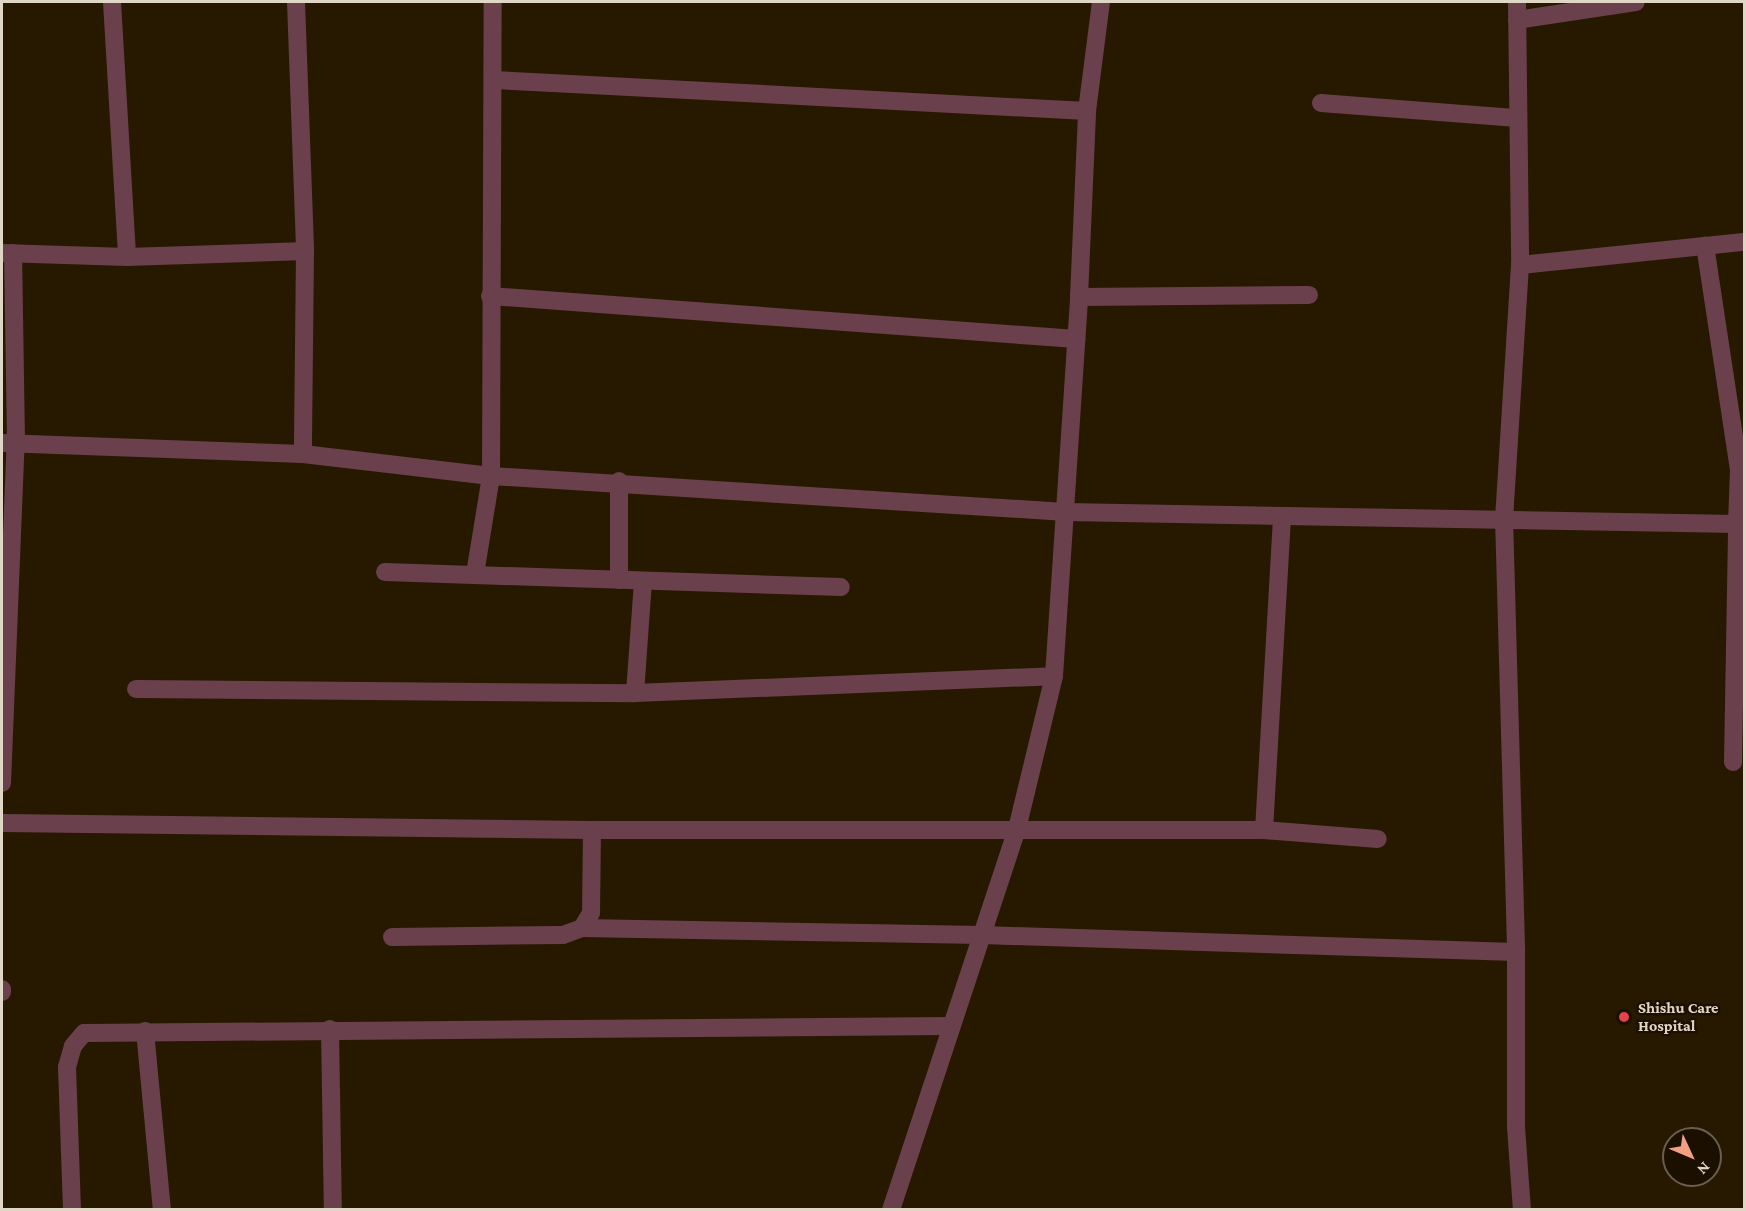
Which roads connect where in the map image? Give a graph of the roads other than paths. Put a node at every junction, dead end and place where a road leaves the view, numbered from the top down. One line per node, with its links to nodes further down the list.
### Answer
1 (112, 2): 16 (street)
2 (296, 2): 14 (street)
3 (493, 2): 8 (street)
4 (1101, 2): 10 (street)
5 (1517, 2): 7 (street)
6 (1636, 2): 7 (street)
7 (1517, 20): 11 (street)
8 (495, 80): 10 (street); 19 (street)
9 (1322, 103): 11 (street)
10 (1087, 111): 20 (street)
11 (1517, 118): 17 (street)
12 (1744, 242): 13 (street)
13 (1705, 246): 17 (street); 24 (street)
14 (305, 251): 16 (street); 23 (street)
15 (7, 253): 16 (street); 22 (street)
16 (127, 257)
17 (1520, 265): 28 (street)
18 (1309, 295): 20 (street)
19 (490, 296): 21 (street); 25 (street)
20 (1079, 297): 21 (street)
21 (1077, 339): 27 (street)
22 (9, 442): 23 (street); 40 (street)
23 (303, 454): 25 (street)
24 (1742, 469): 30 (street)
25 (491, 476): 26 (street); 32 (street)
26 (619, 482): 27 (street); 33 (street)
27 (1066, 512): 29 (street); 36 (street)
28 (1504, 517): 29 (street); 30 (street); 49 (street)
29 (1282, 518): 44 (street)
30 (1737, 524): 39 (street)
31 (385, 572): 32 (street)
32 (475, 574): 33 (street)
33 (618, 580): 34 (street)
34 (643, 581): 35 (street); 38 (street)
35 (841, 587)
36 (1054, 676): 38 (street); 42 (street)
37 (136, 689): 38 (street)
38 (635, 693)
39 (1733, 762)
40 (2, 783)
41 (2, 823): 43 (street)
42 (1017, 829): 43 (street); 44 (street); 47 (street)
43 (592, 830): 46 (street)
44 (1264, 830): 45 (street)
45 (1378, 839)
46 (582, 928): 47 (street); 48 (street)
47 (982, 935): 49 (street); 50 (street)
48 (392, 937)
49 (1516, 952): 57 (street)
50 (950, 1026): 51 (street); 56 (street)
51 (330, 1029): 52 (street); 55 (street)
52 (145, 1031): 53 (street); 54 (street)
53 (72, 1209)
54 (162, 1209)
55 (333, 1209)
56 (891, 1209)
57 (1522, 1209)

